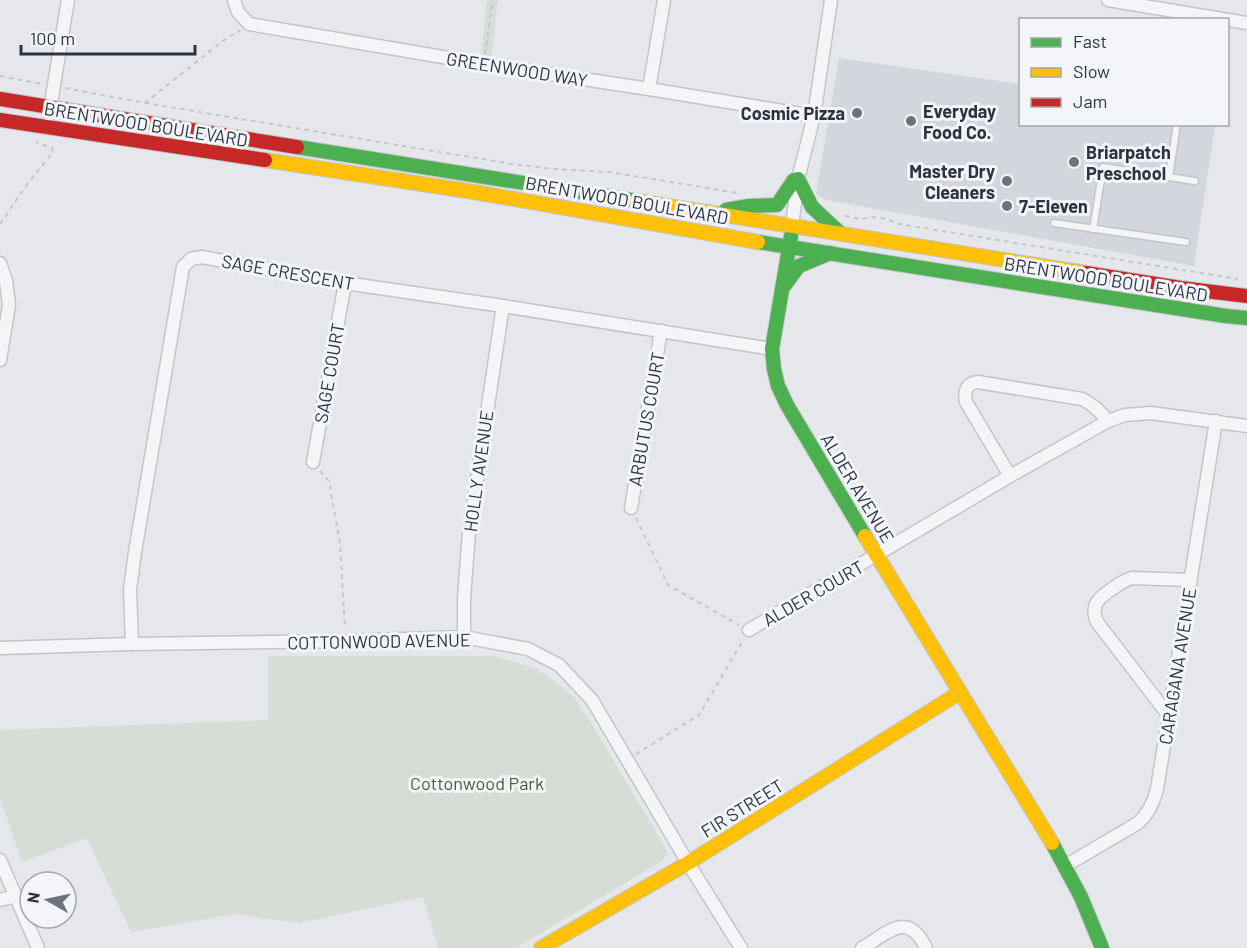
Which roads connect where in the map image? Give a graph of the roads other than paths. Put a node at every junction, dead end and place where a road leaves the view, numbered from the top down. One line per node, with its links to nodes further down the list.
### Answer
1 (68, 0): 11 (street)
2 (234, 0): 9 (street, GREENWOOD WAY)
3 (664, 0): 9 (street)
4 (831, 0): 12 (street, ALDER AVENUE)
5 (1108, 0): 6 (street)
6 (1217, 18)
7 (1229, 20): 8 (street)
8 (1247, 23)
9 (649, 89): 12 (street, GREENWOOD WAY)
10 (0, 99): 11 (main road, BRENTWOOD BOULEVARD)
11 (51, 107): 15 (street); 19 (main road, BRENTWOOD BOULEVARD)
12 (814, 116): 17 (street, ALDER AVENUE)
13 (0, 120): 15 (main road, BRENTWOOD BOULEVARD)
14 (1177, 126): 16 (lane)
15 (47, 128): 24 (main road, BRENTWOOD BOULEVARD)
16 (1169, 177): 18 (lane); 22 (lane)
17 (798, 179): 19 (main road); 21 (street, ALDER AVENUE); 23 (main road)
18 (1195, 181)
19 (716, 213): 21 (main road, BRENTWOOD BOULEVARD)
20 (1054, 223): 22 (lane)
21 (792, 225): 23 (main road, BRENTWOOD BOULEVARD); 26 (main road, ALDER AVENUE)
22 (1093, 229): 25 (lane)
23 (840, 232): 31 (main road, BRENTWOOD BOULEVARD)
24 (715, 235): 26 (main road, BRENTWOOD BOULEVARD); 30 (main road)
25 (1186, 242)
26 (789, 246): 27 (main road, BRENTWOOD BOULEVARD); 30 (main road, ALDER AVENUE)
27 (832, 253): 30 (main road); 33 (main road, BRENTWOOD BOULEVARD)
28 (0, 263): 36 (street)
29 (345, 283): 32 (street, SAGE CRESCENT); 40 (street, SAGE COURT); 47 (street, SAGE CRESCENT)
30 (783, 288): 35 (main road, ALDER AVENUE)
31 (1247, 296)
32 (503, 306): 34 (street, SAGE CRESCENT); 46 (street, HOLLY AVENUE)
33 (1247, 320)
34 (661, 331): 35 (street, SAGE CRESCENT); 42 (street, ARBUTUS COURT)
35 (772, 349): 43 (main road, ALDER AVENUE)
36 (0, 360)
37 (1108, 421): 38 (street, ALDER COURT); 41 (street, ALDER COURT); 41 (street)
38 (1216, 421): 39 (street, ALDER COURT); 44 (street, CARAGANA AVENUE)
39 (1247, 426)
40 (313, 462)
41 (1010, 477): 43 (street, ALDER COURT)
42 (631, 508)
43 (877, 556): 45 (street, ALDER COURT); 49 (main road, ALDER AVENUE)
44 (1190, 580): 50 (street, CARAGANA AVENUE); 50 (street)
45 (749, 630)
46 (464, 637): 47 (street, COTTONWOOD AVENUE); 52 (street, COTTONWOOD AVENUE)
47 (132, 644): 48 (street, COTTONWOOD AVENUE)
48 (0, 648)
49 (959, 693): 52 (main road, FIR STREET); 53 (main road, ALDER AVENUE)
50 (1169, 716): 53 (street, CARAGANA AVENUE)
51 (0, 860): 54 (street)
52 (688, 863): 57 (main road, FIR STREET); 58 (street, COTTONWOOD AVENUE)
53 (1065, 866): 61 (main road, ALDER AVENUE)
54 (16, 896): 55 (street); 56 (street)
55 (0, 900)
56 (38, 948)
57 (541, 948)
58 (741, 948)
59 (862, 948): 60 (street)
60 (926, 948)
61 (1102, 948)

